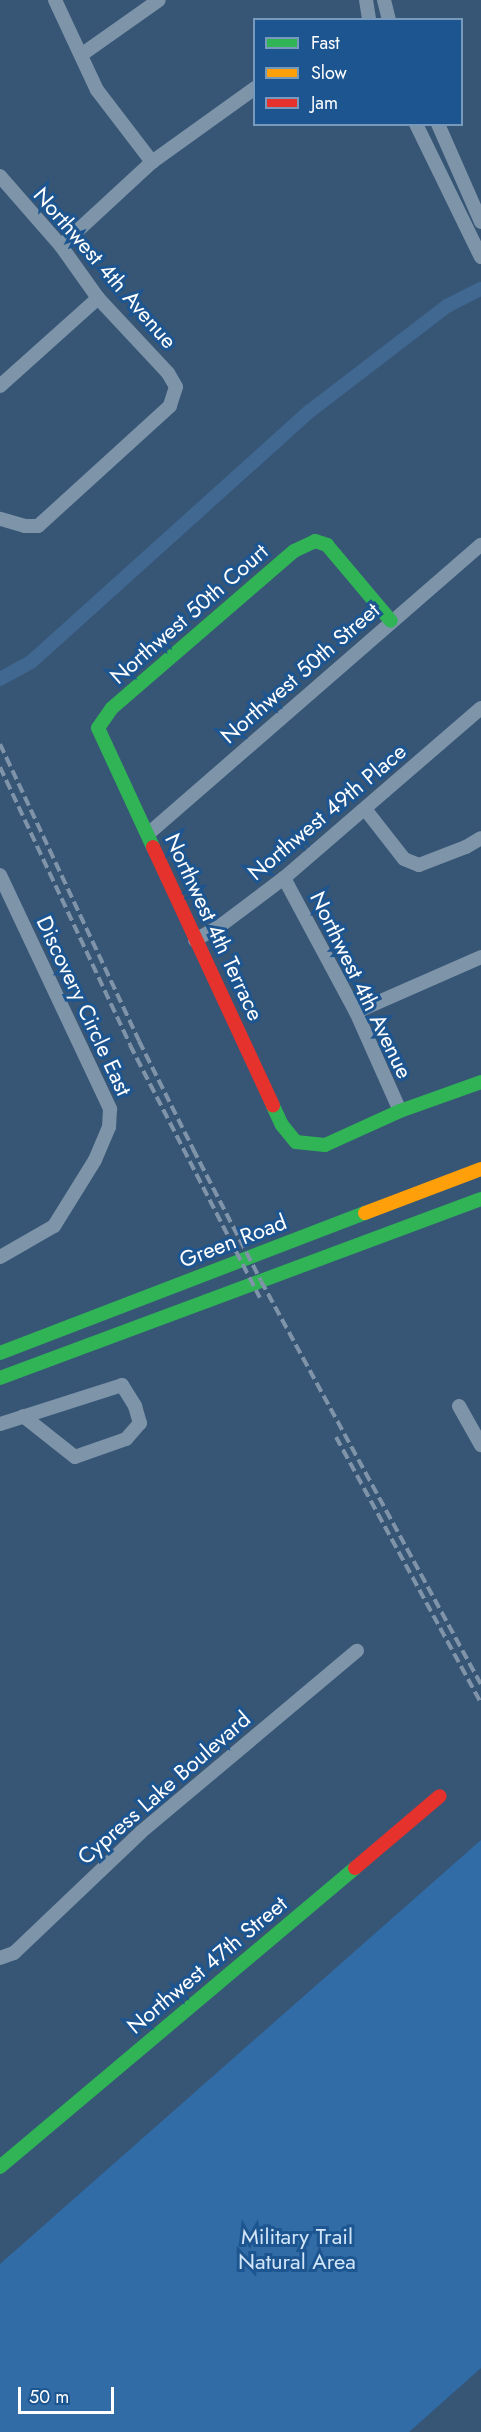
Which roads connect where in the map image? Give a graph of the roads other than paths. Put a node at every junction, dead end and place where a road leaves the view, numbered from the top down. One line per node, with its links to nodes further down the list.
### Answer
1 (55, 0): 5 (street)
2 (159, 0): 5 (street)
3 (366, 0): 4 (street)
4 (370, 18)
5 (81, 55): 9 (street)
6 (253, 89): 9 (street)
7 (417, 126): 13 (street)
8 (439, 126): 11 (street)
9 (152, 162): 12 (street)
10 (0, 176): 12 (street, Northwest 4th Avenue)
11 (481, 222)
12 (61, 246): 14 (street, Northwest 4th Avenue)
13 (481, 257)
14 (98, 298): 15 (street); 16 (street, Northwest 4th Avenue)
15 (0, 386)
16 (0, 519)
17 (481, 545): 18 (street, Northwest 50th Street)
18 (391, 621): 20 (street, Northwest 50th Court); 22 (street, Northwest 50th Street)
19 (481, 708): 21 (street, Northwest 49th Place)
20 (98, 728): 22 (street, Northwest 4th Terrace)
21 (365, 809): 23 (street); 25 (street, Northwest 49th Place)
22 (148, 834): 26 (street, Northwest 4th Terrace)
23 (481, 838)
24 (0, 875): 33 (street, Discovery Circle East)
25 (284, 878): 26 (street, Northwest 49th Place); 28 (street, Northwest 4th Avenue)
26 (195, 940): 30 (street, Northwest 4th Terrace)
27 (481, 957): 28 (street)
28 (356, 1012): 30 (street, Northwest 4th Avenue)
29 (481, 1082): 30 (street)
30 (400, 1111)
31 (481, 1169): 34 (street, Green Road)
32 (481, 1198): 35 (street, Green Road)
33 (0, 1257)
34 (0, 1353)
35 (0, 1378)
36 (459, 1406): 39 (street)
37 (23, 1416): 37 (street); 38 (street)
38 (0, 1424)
39 (481, 1445)
40 (357, 1651): 42 (street, Cypress Lake Boulevard)
41 (440, 1796): 43 (street, Northwest 47th Street)
42 (0, 1958)
43 (0, 2167)

